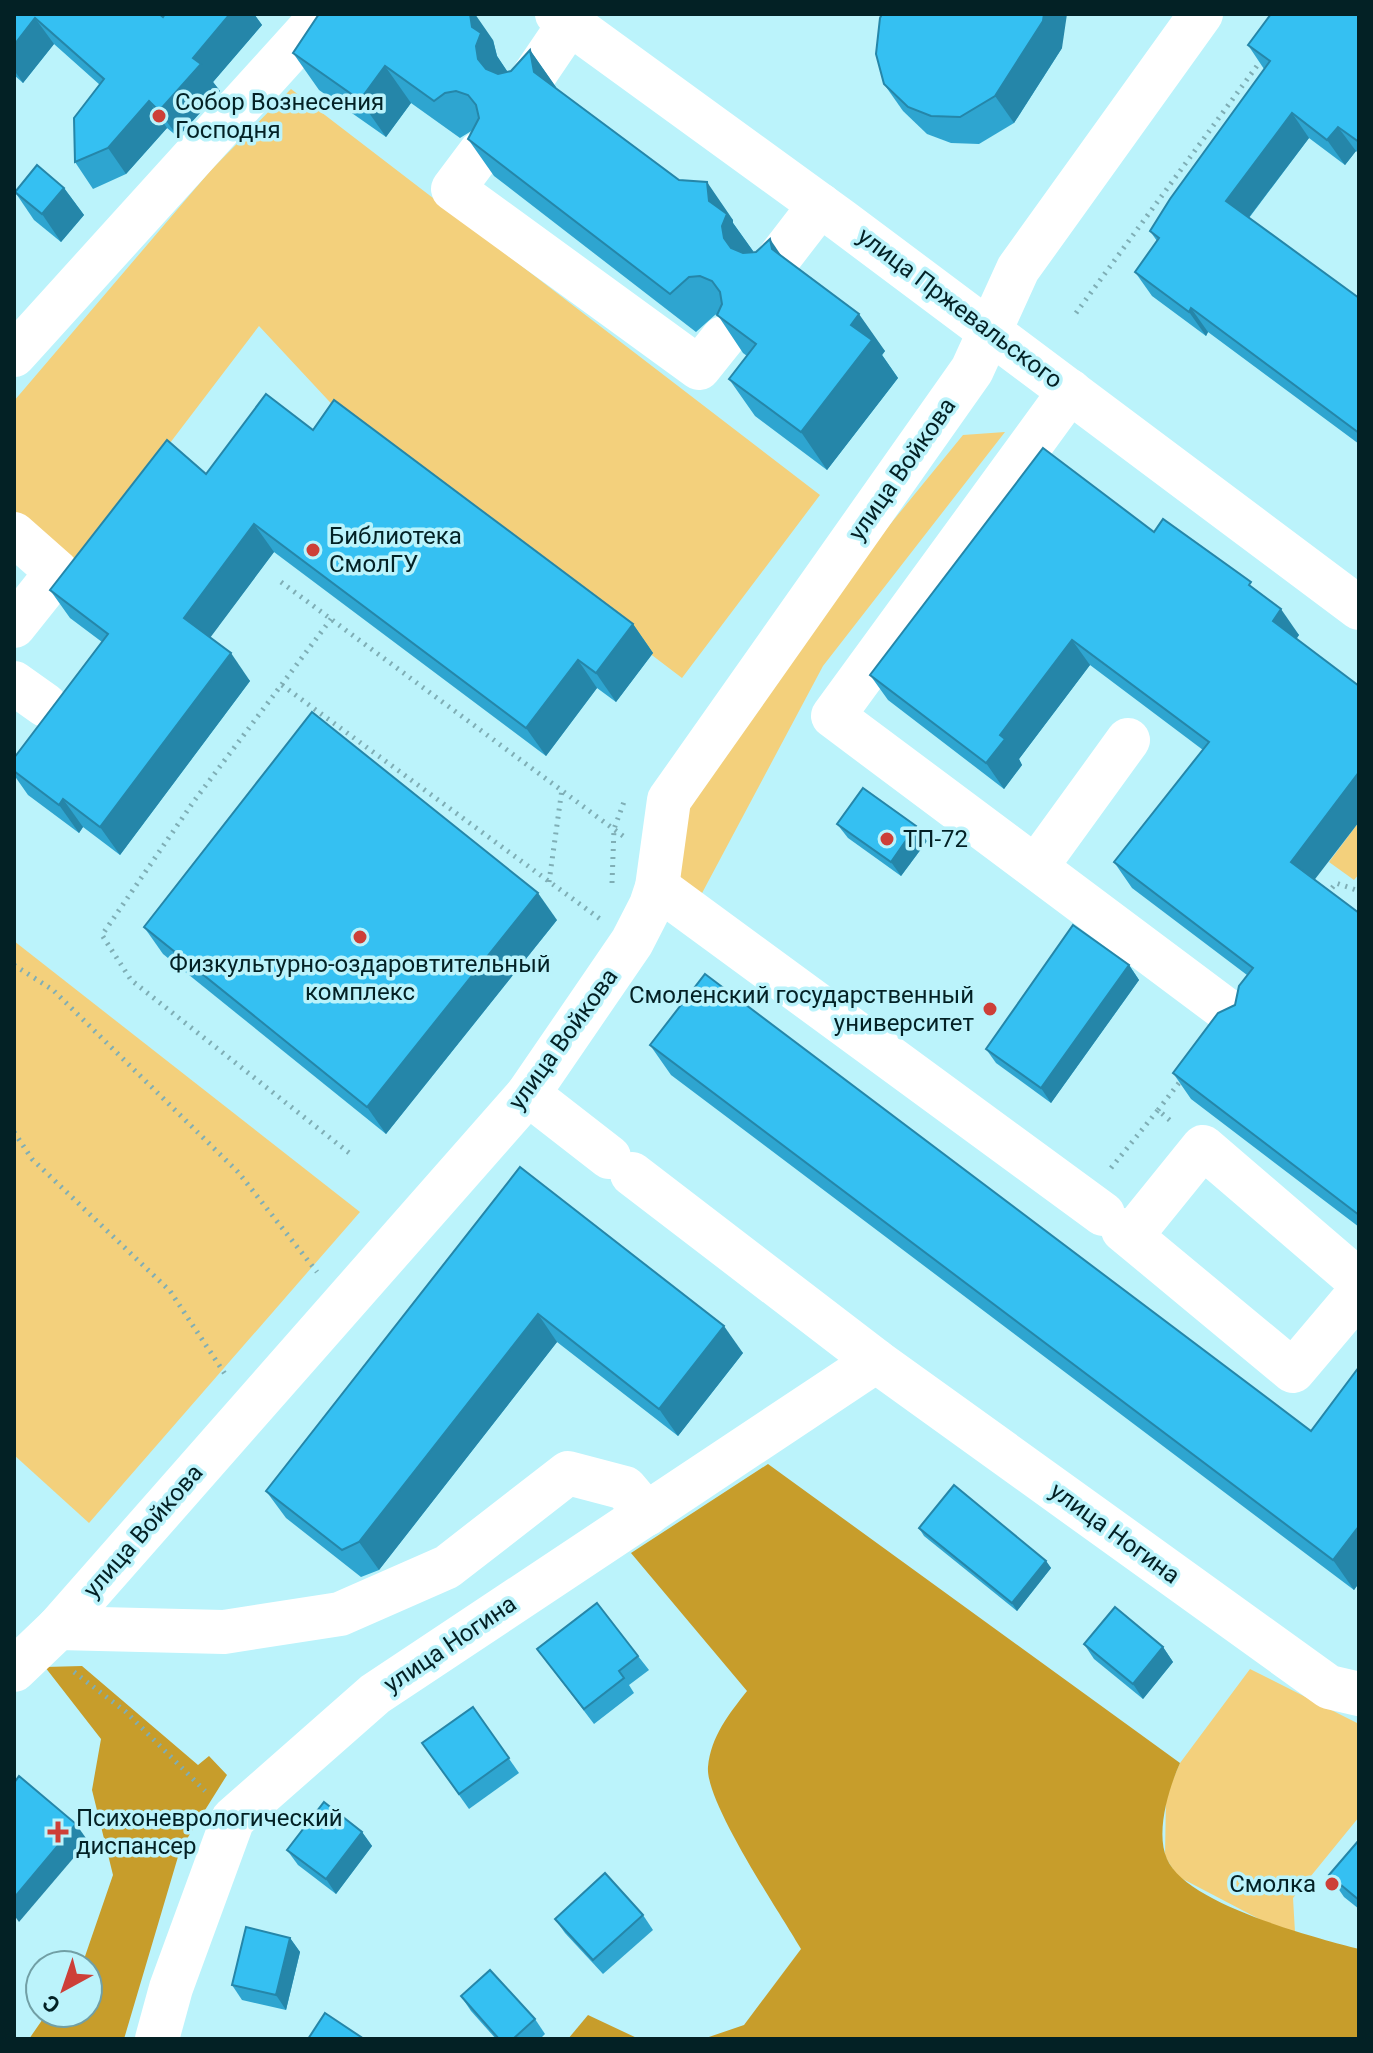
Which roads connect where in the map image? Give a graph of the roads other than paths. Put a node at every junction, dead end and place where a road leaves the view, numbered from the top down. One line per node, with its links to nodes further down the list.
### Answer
1 (323, 14): 10 (street)
2 (1201, 14): 8 (street, улица Войкова)
3 (563, 19): 4 (street); 6 (street, улица Пржевальского)
4 (527, 86)
5 (480, 153): 9 (street)
6 (820, 205): 7 (street); 8 (street, улица Пржевальского)
7 (773, 266)
8 (990, 330): 11 (street, улица Пржевальского); 17 (street, улица Войкова)
9 (723, 338)
10 (14, 355)
11 (1070, 391): 13 (street, улица Пржевальского); 16 (street)
12 (14, 534): 14 (street)
13 (1359, 608)
14 (14, 626)
15 (1128, 740): 16 (street)
16 (1036, 867): 18 (street)
17 (658, 875): 19 (street, улица Войкова); 20 (street)
18 (1233, 1015)
19 (528, 1094): 23 (street, улица Ногина); 25 (street, улица Войкова)
20 (1111, 1220): 21 (street); 22 (street)
21 (1359, 1281)
22 (1359, 1293)
23 (876, 1361): 24 (street, улица Ногина); 26 (street, улица Ногина)
24 (647, 1514): 25 (street); 27 (street, улица Ногина)
25 (38, 1648)
26 (1359, 1694)
27 (157, 2039)

